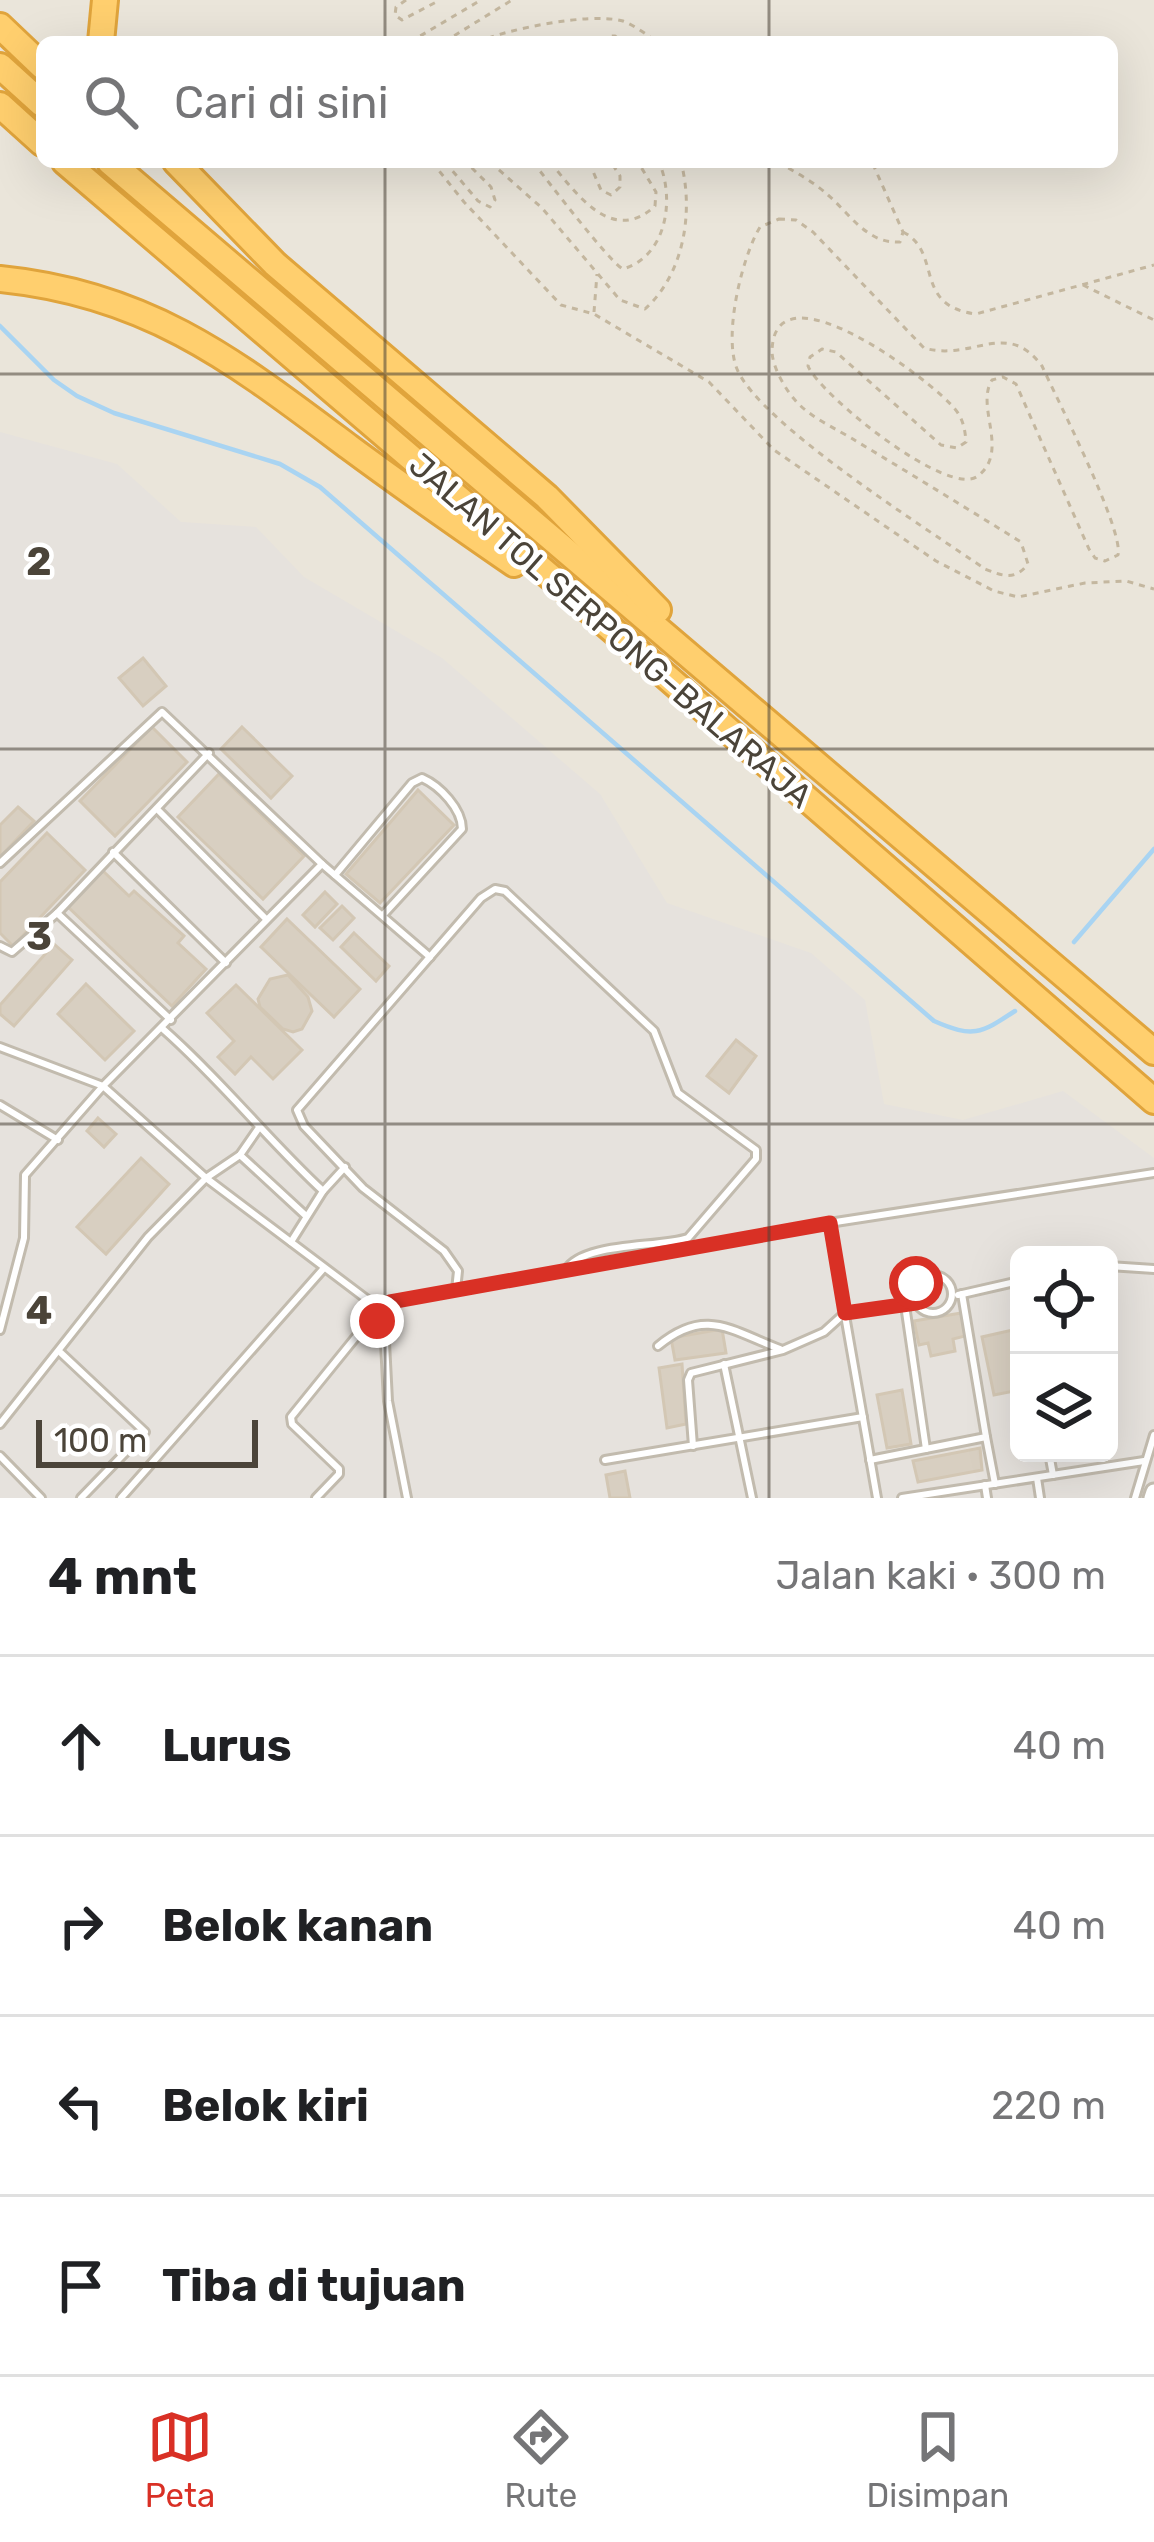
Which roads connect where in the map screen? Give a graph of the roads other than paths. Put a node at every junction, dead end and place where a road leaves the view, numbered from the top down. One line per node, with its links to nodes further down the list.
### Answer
1 (105, 0): 3 (highway)
2 (0, 26): 4 (highway)
3 (102, 36)
4 (36, 60)
5 (0, 66): 6 (highway)
6 (36, 99)
7 (0, 105): 8 (highway)
8 (36, 138)
9 (71, 168): 15 (highway, JALAN TOL SERPONG–BALARAJA)
10 (117, 168): 16 (highway, JALAN TOL SERPONG–BALARAJA)
11 (161, 168): 13 (highway)
12 (182, 168): 13 (highway)
13 (274, 264): 16 (highway)
14 (0, 279): 15 (highway)
15 (629, 644): 34 (highway, JALAN TOL SERPONG–BALARAJA)
16 (774, 727): 32 (highway, JALAN TOL SERPONG–BALARAJA)
17 (209, 753): 18 (lane); 20 (lane); 21 (lane)
18 (157, 809): 19 (lane); 25 (lane)
19 (113, 853): 23 (lane); 28 (lane)
20 (0, 863)
21 (322, 864): 22 (lane); 25 (lane)
22 (335, 875): 24 (lane); 24 (lane)
23 (58, 913): 26 (lane); 29 (lane)
24 (383, 916): 27 (lane)
25 (266, 919): 28 (lane)
26 (0, 946)
27 (430, 957): 39 (lane); 49 (lane)
28 (226, 963): 29 (lane)
29 (171, 1020): 30 (lane)
30 (163, 1029): 33 (lane); 36 (lane)
31 (0, 1047): 33 (lane)
32 (1154, 1052)
33 (103, 1086): 37 (lane); 41 (lane)
34 (1154, 1101)
35 (0, 1105): 37 (lane)
36 (258, 1129): 38 (lane); 42 (lane)
37 (58, 1140): 61 (lane)
38 (240, 1155): 41 (lane); 43 (lane)
39 (345, 1167): 42 (lane); 51 (lane)
40 (1154, 1172): 44 (lane)
41 (206, 1178): 45 (lane); 64 (lane)
42 (323, 1191): 43 (lane)
43 (305, 1215): 45 (lane)
44 (830, 1223): 49 (lane); 58 (lane)
45 (291, 1242): 47 (lane)
46 (1118, 1267): 48 (lane)
47 (323, 1268): 56 (lane); 84 (lane)
48 (1154, 1269)
49 (566, 1270): 51 (lane)
50 (1010, 1283): 52 (lane)
51 (456, 1290): 54 (lane)
52 (962, 1294): 53 (lane); 69 (lane)
53 (952, 1296): 55 (lane); 55 (lane)
54 (390, 1302): 56 (lane); 60 (lane)
55 (916, 1303): 57 (lane)
56 (373, 1304): 59 (lane)
57 (904, 1305): 58 (lane); 72 (lane)
58 (845, 1313): 63 (lane); 66 (lane)
59 (372, 1317): 60 (lane); 85 (lane)
60 (384, 1323): 86 (lane)
61 (0, 1330)
62 (658, 1346): 63 (lane)
63 (783, 1350): 65 (lane)
64 (60, 1352): 67 (lane); 83 (lane)
65 (724, 1364): 70 (lane); 71 (lane)
66 (862, 1417): 70 (lane); 75 (lane)
67 (0, 1424)
68 (1154, 1435): 76 (lane)
69 (986, 1437): 72 (lane); 80 (lane)
70 (740, 1438): 71 (lane); 87 (lane)
71 (693, 1445): 74 (lane)
72 (926, 1449): 75 (lane)
73 (0, 1456): 82 (lane)
74 (605, 1460)
75 (870, 1460): 88 (lane)
76 (1144, 1461): 78 (lane); 92 (lane)
77 (1051, 1462): 78 (lane)
78 (1053, 1475): 79 (lane)
79 (1037, 1477): 80 (lane); 91 (lane)
80 (995, 1484): 81 (lane)
81 (985, 1485): 89 (lane); 90 (lane)
82 (41, 1498)
83 (81, 1498)
84 (121, 1498)
85 (316, 1498)
86 (407, 1498)
87 (752, 1498)
88 (877, 1498)
89 (902, 1498)
90 (987, 1498)
91 (1040, 1498)
92 (1136, 1498)

